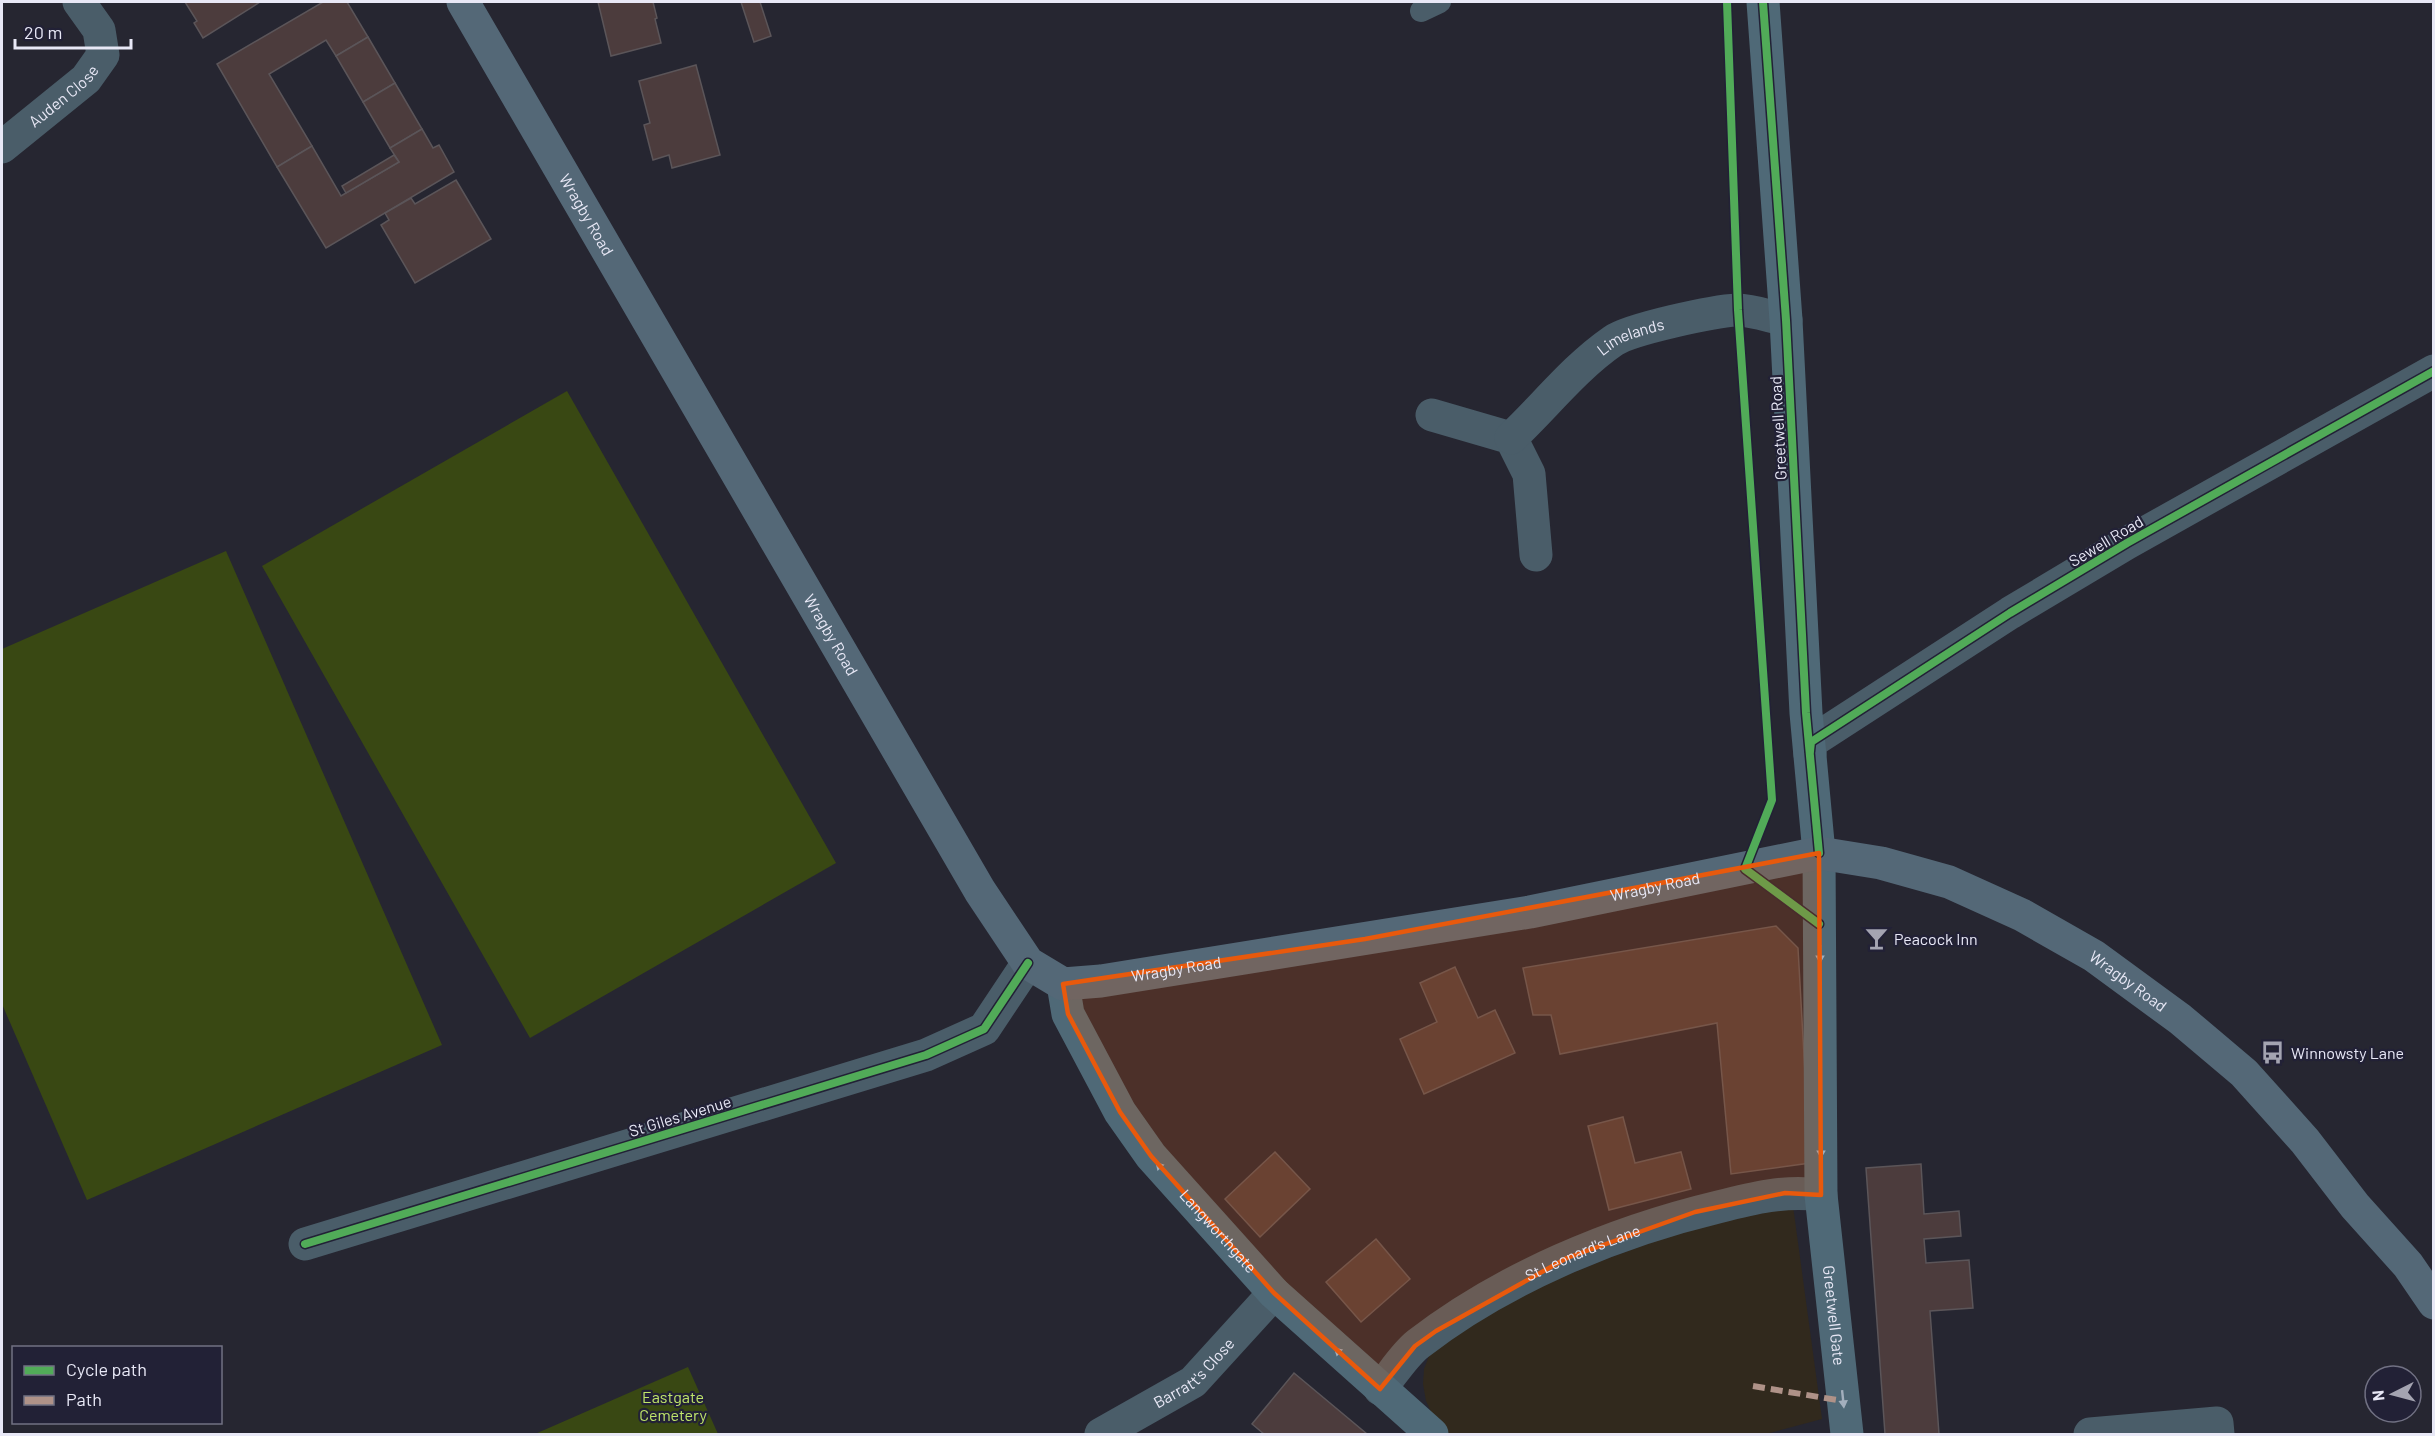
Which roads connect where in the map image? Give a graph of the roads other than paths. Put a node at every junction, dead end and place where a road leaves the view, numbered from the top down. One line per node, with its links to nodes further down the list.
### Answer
1 (79, 2): 4 (street, Auden Close)
2 (463, 2): 12 (main road, Wragby Road)
3 (1763, 2): 5 (street, Greetwell Road)
4 (2, 147)
5 (1786, 320): 8 (street, Limelands); 10 (street, Greetwell Road)
6 (2433, 371): 10 (street, Sewell Road)
7 (1432, 415): 8 (street)
8 (1511, 438): 9 (street)
9 (1536, 555)
10 (1810, 754): 11 (street, Greetwell Road)
11 (1819, 854): 13 (main road, Wragby Road); 14 (street, Greetwell Gate, one-way to 14); 17 (main road, Wragby Road)
12 (1028, 963): 13 (main road, Wragby Road); 15 (street, St Giles Avenue)
13 (1063, 984): 16 (street, Langworthgate, one-way to 13)
14 (1821, 1195): 18 (street, St Leonard's Lane); 21 (street, Greetwell Gate, one-way to 21)
15 (305, 1244)
16 (1274, 1293): 18 (street, Langworthgate, one-way to 16); 19 (street, Barratt's Close)
17 (2433, 1303)
18 (1380, 1389): 20 (street, Langworthgate)
19 (1101, 1434)
20 (1432, 1434)
21 (1847, 1434)
22 (2090, 1434): 23 (street)
23 (2218, 1434)

